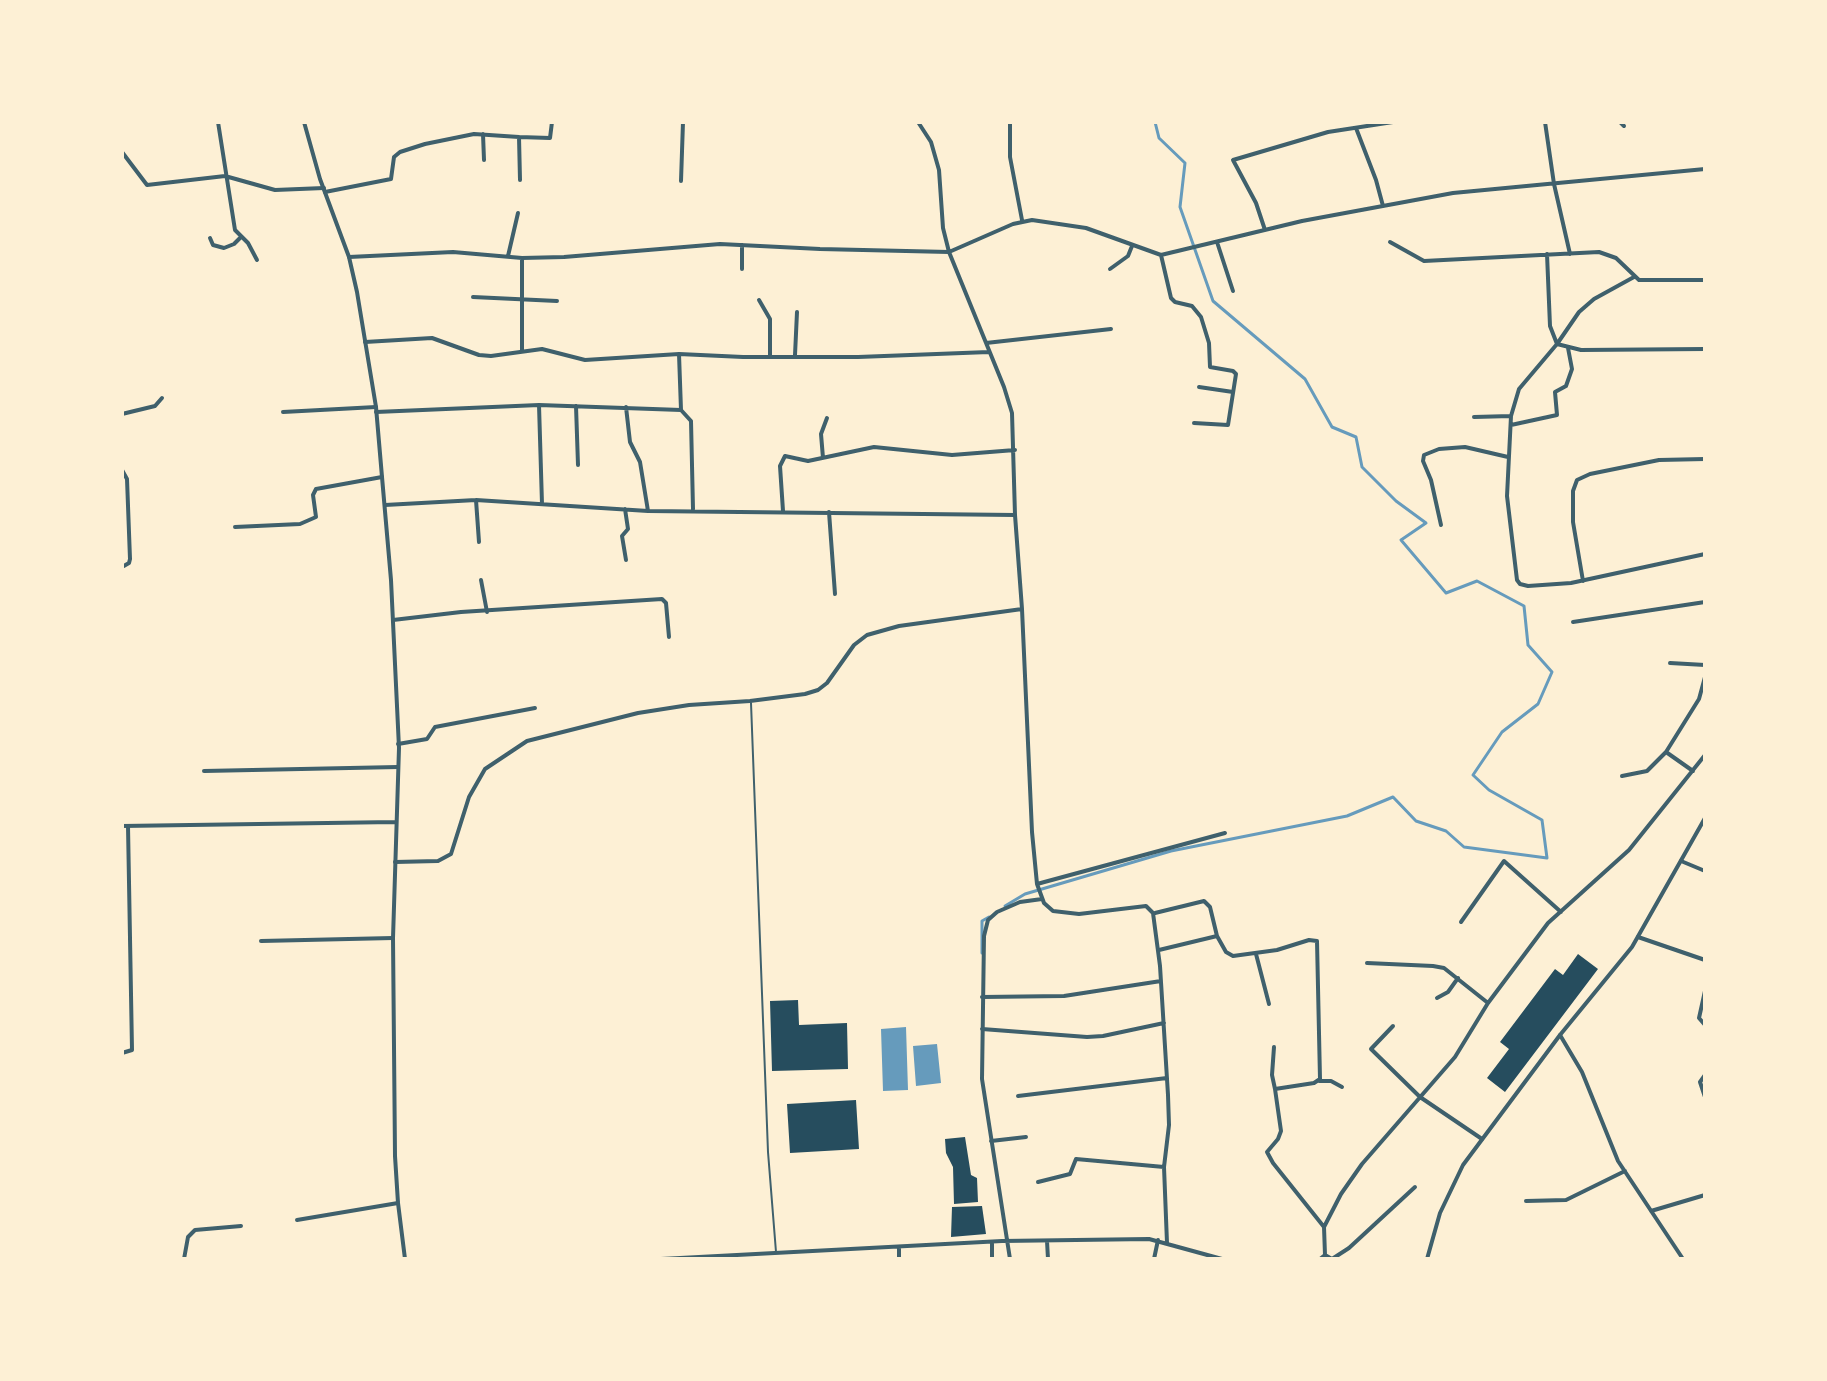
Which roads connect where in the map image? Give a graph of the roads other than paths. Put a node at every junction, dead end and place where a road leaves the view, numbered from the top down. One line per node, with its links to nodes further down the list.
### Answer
1 (218, 122): 16 (street)
2 (304, 122): 20 (street)
3 (552, 122): 12 (street)
4 (683, 122): 18 (street)
5 (918, 122): 31 (street)
6 (1010, 122): 23 (street)
7 (1393, 122): 9 (street)
8 (1545, 122): 19 (street)
9 (1378, 123): 10 (street)
10 (1356, 128): 21 (street); 24 (street)
11 (483, 134): 12 (street); 14 (street); 20 (street)
12 (519, 137): 17 (street)
13 (122, 152): 16 (street)
14 (484, 160)
15 (1705, 169): 19 (street)
16 (225, 176): 20 (street); 25 (street)
17 (520, 180)
18 (681, 181)
19 (1554, 184): 21 (street); 33 (street)
20 (324, 190): 36 (street)
21 (1383, 206): 24 (street)
22 (518, 213): 35 (street)
23 (1022, 220): 30 (street); 31 (street)
24 (1265, 230): 27 (street)
25 (241, 237): 26 (street); 38 (street)
26 (210, 238)
27 (1217, 242): 34 (street); 43 (street)
28 (1390, 242): 32 (street)
29 (742, 245): 31 (street); 37 (street); 39 (street)
30 (1132, 246): 34 (street); 40 (street)
31 (949, 252): 51 (street)
32 (1547, 254): 33 (street); 52 (street)
33 (1570, 254): 41 (street)
34 (1161, 255): 61 (street)
35 (508, 256): 36 (street); 37 (street)
36 (349, 257): 50 (street)
37 (522, 258): 46 (street)
38 (257, 260)
39 (742, 269)
40 (1110, 269)
41 (1634, 277): 42 (street); 52 (street)
42 (1705, 280)
43 (1233, 291)
44 (473, 297): 46 (street)
45 (759, 300): 59 (street)
46 (521, 301): 47 (street); 55 (street)
47 (557, 301)
48 (797, 312): 58 (street)
49 (1111, 329): 51 (street)
50 (365, 342): 55 (street); 66 (street)
51 (986, 343): 56 (street)
52 (1557, 344): 53 (street); 70 (street)
53 (1568, 348): 54 (street); 74 (street)
54 (1705, 349)
55 (522, 350): 57 (street)
56 (989, 352): 58 (street); 75 (street)
57 (679, 354): 59 (street); 67 (street)
58 (795, 355): 59 (street)
59 (770, 356)
60 (1199, 387): 61 (street)
61 (1233, 392): 73 (street)
62 (162, 398): 69 (street)
63 (539, 405): 64 (street); 66 (street); 83 (street)
64 (576, 406): 65 (street); 79 (street)
65 (626, 407): 67 (street); 87 (street)
66 (376, 409): 68 (street); 81 (street)
67 (681, 410): 86 (street)
68 (283, 412)
69 (122, 414)
70 (1511, 416): 71 (street); 74 (street)
71 (1474, 417)
72 (827, 418): 77 (street)
73 (1194, 423)
74 (1511, 425): 76 (street)
75 (1015, 450): 77 (street); 90 (street)
76 (1508, 457): 91 (street); 98 (street)
77 (823, 458): 88 (street)
78 (1705, 459): 98 (street)
79 (578, 465)
80 (122, 470): 96 (street)
81 (382, 477): 84 (street); 92 (street)
82 (476, 500): 83 (street); 84 (street); 93 (street)
83 (542, 504): 85 (street)
84 (385, 505): 103 (street)
85 (625, 509): 87 (street); 95 (street)
86 (693, 509): 87 (street); 88 (street)
87 (648, 511)
88 (783, 511): 89 (street)
89 (829, 512): 90 (street); 99 (street)
90 (1015, 515): 101 (street)
91 (1441, 525)
92 (235, 527)
93 (479, 542)
94 (1705, 554): 98 (street)
95 (626, 560)
96 (122, 567)
97 (481, 580): 102 (street)
98 (1583, 581)
99 (835, 594)
100 (1705, 602): 104 (street)
101 (1022, 609): 109 (street); 126 (street)
102 (487, 612): 103 (street); 105 (street)
103 (393, 620): 111 (street)
104 (1573, 622)
105 (669, 637)
106 (1670, 663): 107 (street)
107 (1705, 665)
108 (1705, 677): 112 (street)
109 (750, 701): 124 (street); 181 (lane)
110 (535, 708): 111 (street)
111 (398, 744): 114 (street)
112 (1666, 752): 116 (street); 117 (street)
113 (1705, 755): 116 (street)
114 (398, 767): 115 (street); 119 (street)
115 (204, 771)
116 (1693, 772): 128 (street)
117 (1622, 776)
118 (1705, 818): 120 (street)
119 (395, 822): 121 (street); 124 (street)
120 (1703, 825): 123 (street)
121 (125, 826): 152 (street)
122 (1225, 833): 126 (street)
123 (1681, 861): 125 (street); 132 (street)
124 (395, 862): 133 (street)
125 (1705, 871)
126 (1038, 885): 127 (street)
127 (1042, 897): 129 (street); 142 (street)
128 (1561, 912): 130 (street); 144 (street)
129 (1153, 913): 131 (street); 135 (street)
130 (1461, 922)
131 (1217, 936): 135 (street); 136 (street)
132 (1638, 937): 137 (street); 150 (street)
133 (393, 938): 134 (street); 170 (street)
134 (261, 941)
135 (1159, 950): 140 (street)
136 (1256, 954): 145 (street); 155 (street)
137 (1705, 960)
138 (1367, 963): 139 (street)
139 (1458, 978): 143 (street); 144 (street)
140 (1161, 981): 142 (street); 146 (street)
141 (1705, 991): 147 (street)
142 (982, 997): 149 (street)
143 (1437, 998)
144 (1488, 1003): 159 (street)
145 (1269, 1004)
146 (1164, 1023): 149 (street); 154 (street)
147 (1705, 1025)
148 (1393, 1026): 159 (street)
149 (982, 1029): 163 (street)
150 (1560, 1035): 162 (street); 165 (street)
151 (1274, 1047): 157 (street)
152 (122, 1053)
153 (1705, 1075): 160 (street)
154 (1167, 1078): 158 (street); 164 (street)
155 (1319, 1081): 156 (street); 157 (street)
156 (1342, 1087)
157 (1275, 1089): 174 (street)
158 (1018, 1096)
159 (1420, 1097): 162 (street); 174 (street)
160 (1705, 1097)
161 (1026, 1137): 163 (street)
162 (1482, 1139): 193 (street)
163 (991, 1141): 176 (street)
164 (1164, 1167): 166 (street); 179 (street)
165 (1625, 1171): 169 (street); 171 (street)
166 (1038, 1182)
167 (1415, 1187): 192 (street)
168 (1705, 1195): 171 (street)
169 (1526, 1201)
170 (398, 1203): 172 (street); 184 (street)
171 (1651, 1211): 194 (street)
172 (297, 1220)
173 (241, 1226): 183 (street)
174 (1324, 1227): 182 (street)
175 (1158, 1240): 177 (street); 179 (street); 190 (street)
176 (1006, 1241): 177 (street); 178 (street); 188 (street)
177 (1047, 1241): 189 (street)
178 (992, 1242): 180 (street); 187 (street)
179 (1167, 1243): 191 (street)
180 (899, 1247): 181 (street); 186 (street)
181 (776, 1253): 185 (street)
182 (1322, 1257): 192 (street)
183 (184, 1259)
184 (405, 1259)
185 (661, 1259)
186 (899, 1259)
187 (992, 1259)
188 (1010, 1259)
189 (1048, 1259)
190 (1154, 1259)
191 (1222, 1259)
192 (1332, 1259)
193 (1427, 1259)
194 (1683, 1259)

